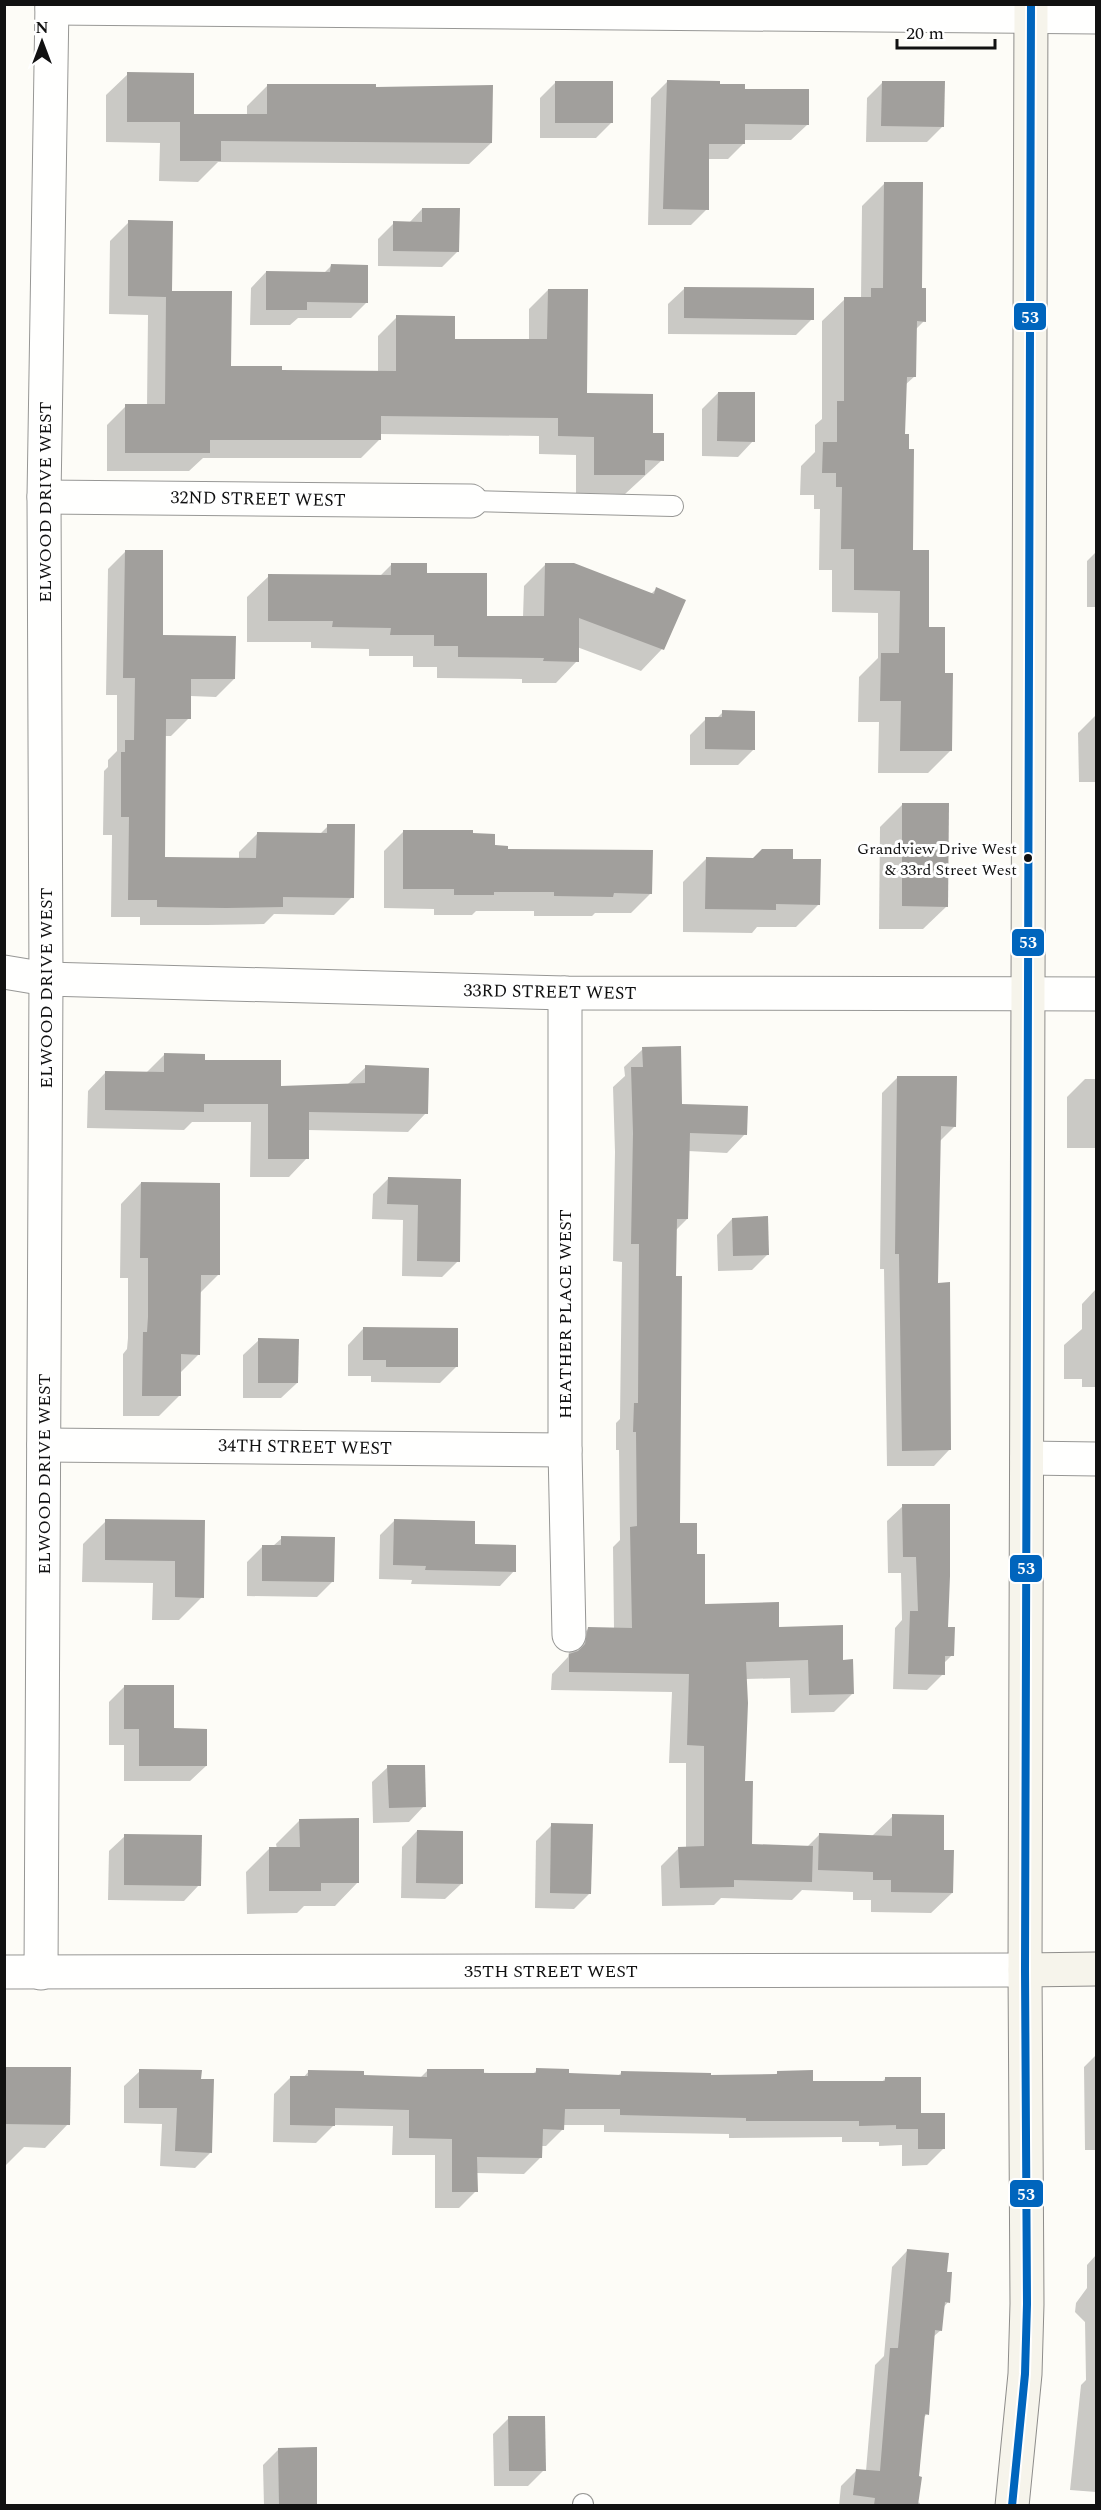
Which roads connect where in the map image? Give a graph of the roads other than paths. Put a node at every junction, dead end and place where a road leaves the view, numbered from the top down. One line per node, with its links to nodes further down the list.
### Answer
1 (52, 6): 2 (street); 4 (street, ELWOOD DRIVE WEST)
2 (1031, 11): 3 (street); 10 (street)
3 (1096, 17)
4 (44, 497): 5 (street, 32ND STREET WEST); 8 (street, ELWOOD DRIVE WEST)
5 (471, 501): 6 (lane)
6 (673, 506)
7 (4, 972): 8 (street, 33RD STREET WEST)
8 (46, 980): 9 (street, 33RD STREET WEST); 12 (street, ELWOOD DRIVE WEST)
9 (565, 993): 10 (street, 33RD STREET WEST); 13 (street, HEATHER PLACE WEST)
10 (1028, 994): 11 (street, 33RD STREET WEST); 14 (street)
11 (1096, 994)
12 (44, 1445): 13 (street, 34TH STREET WEST); 20 (street, ELWOOD DRIVE WEST)
13 (565, 1450): 16 (street, HEATHER PLACE WEST)
14 (1027, 1458): 15 (street); 18 (street)
15 (1096, 1459)
16 (569, 1635)
17 (1096, 1969): 18 (street, 35TH STREET WEST)
18 (1025, 1970): 20 (street, 35TH STREET WEST); 21 (street)
19 (4, 1972): 20 (street, 35TH STREET WEST)
20 (42, 1972)
21 (1012, 2505)

